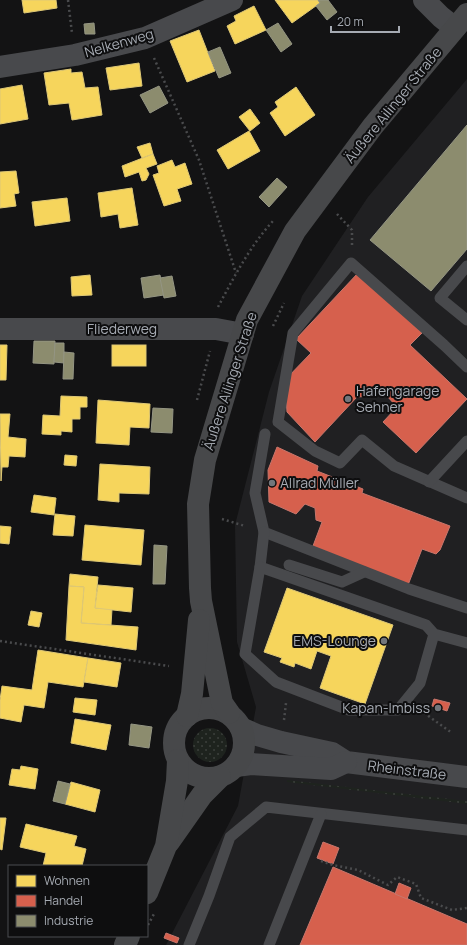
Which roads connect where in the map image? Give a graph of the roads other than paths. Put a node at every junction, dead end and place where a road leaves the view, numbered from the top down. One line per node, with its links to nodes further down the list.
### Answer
1 (232, 0): 4 (street, Nelkenweg)
2 (424, 0): 3 (street)
3 (461, 21): 8 (main road, Äußere Ailinger Straße)
4 (0, 67)
5 (467, 266): 6 (lane)
6 (467, 320)
7 (0, 328): 8 (street, Fliederweg)
8 (243, 334): 18 (main road, Äußere Ailinger Straße)
9 (467, 367): 12 (lane)
10 (265, 434): 14 (lane)
11 (467, 441): 12 (lane)
12 (429, 482): 13 (lane)
13 (467, 498)
14 (264, 532): 16 (lane); 17 (lane)
15 (289, 565): 17 (lane)
16 (260, 567): 20 (lane); 20 (lane)
17 (364, 572): 19 (lane)
18 (202, 601): 22 (main road); 23 (main road)
19 (467, 608)
20 (434, 634): 21 (lane)
21 (467, 643)
22 (187, 716): 23 (main road); 24 (main road)
23 (235, 721): 25 (street, Rheinstraße); 26 (main road)
24 (178, 760): 26 (main road); 30 (main road)
25 (346, 762): 26 (street, Rheinstraße); 27 (street, Rheinstraße)
26 (228, 772): 30 (main road)
27 (467, 777)
28 (321, 814): 29 (lane); 32 (lane); 33 (lane)
29 (467, 830)
30 (166, 846): 31 (main road)
31 (148, 891)
32 (189, 945)
33 (269, 945)

